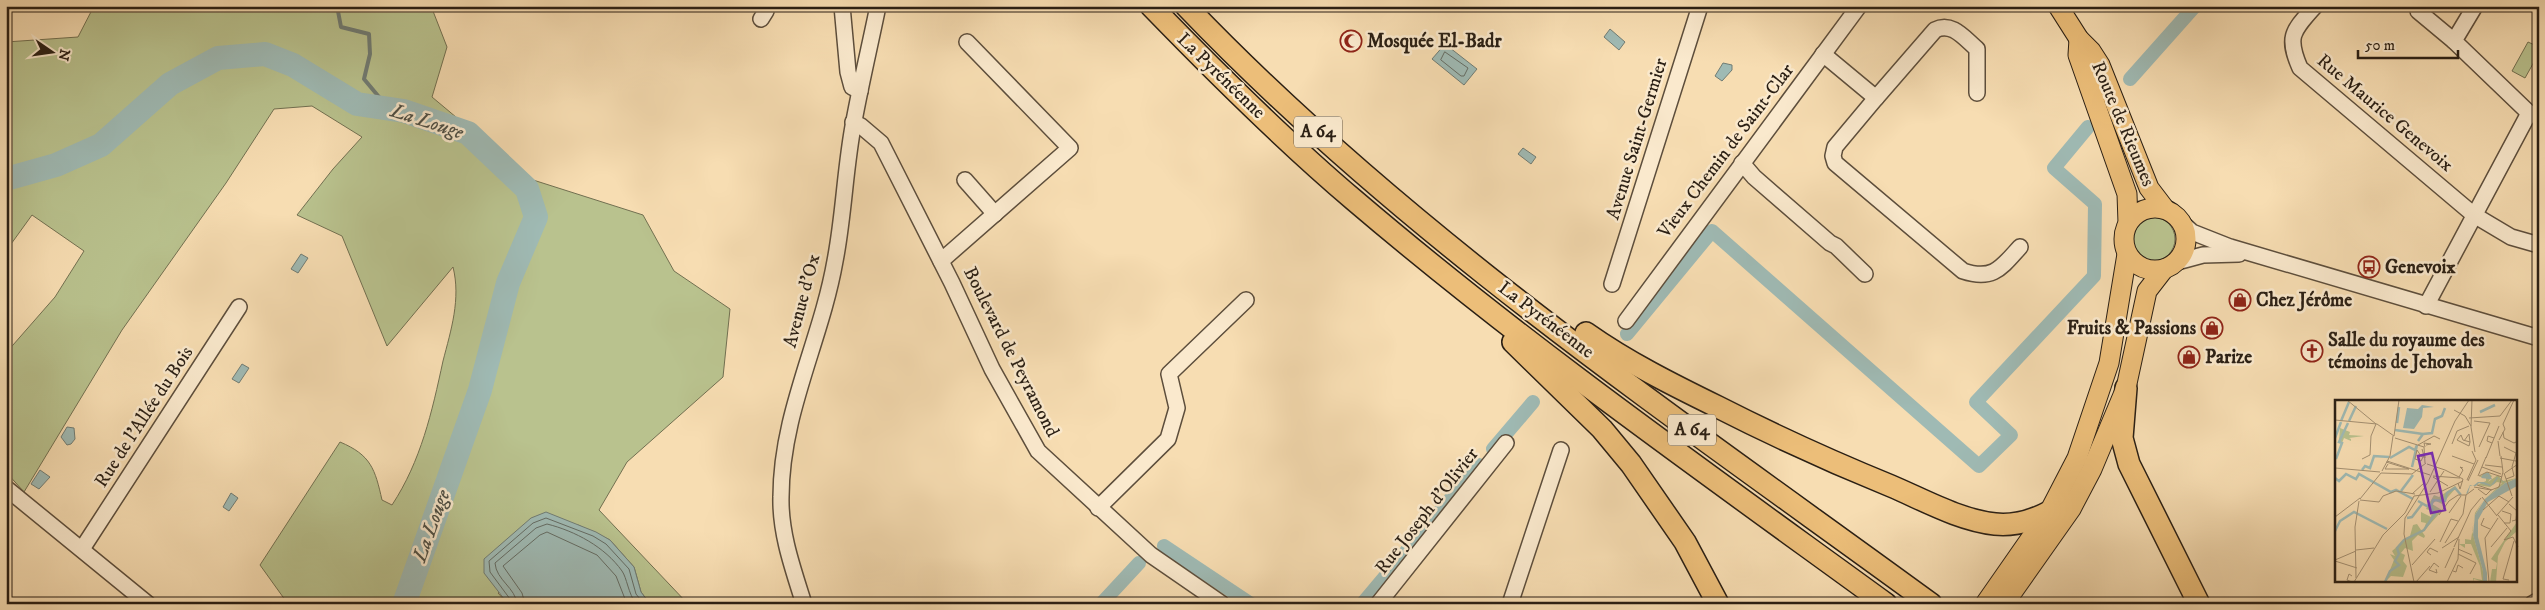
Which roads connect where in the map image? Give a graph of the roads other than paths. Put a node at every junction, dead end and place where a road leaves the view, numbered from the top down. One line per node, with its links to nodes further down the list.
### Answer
1 (842, 6): 15 (street)
2 (878, 6): 15 (street, Avenue d'Ox)
3 (1151, 6): 39 (highway, La Pyrénéenne / A 64)
4 (1186, 6): 29 (highway, La Pyrénéenne / A 64)
5 (1700, 6): 35 (street, Avenue Saint-Germier)
6 (1859, 6): 14 (street, Vieux Chemin de Saint-Clar)
7 (2058, 6): 11 (main road, Route de Rieumes)
8 (2315, 6): 24 (street, Rue Maurice Genevoix)
9 (2475, 6): 12 (street)
10 (2418, 11): 12 (street)
11 (2079, 39): 22 (main road, Route de Rieumes); 26 (main road, Route de Rieumes)
12 (2454, 41): 18 (street)
13 (967, 42): 23 (street)
14 (1823, 54): 17 (street); 20 (street, Vieux Chemin de Saint-Clar)
15 (860, 91): 19 (street, Avenue d'Ox)
16 (1977, 93): 17 (street)
17 (1876, 98): 28 (street)
18 (2534, 115): 24 (street)
19 (853, 122): 32 (street, Boulevard de Peyramond); 51 (street, Avenue d'Ox)
20 (1742, 163): 34 (street); 40 (street, Vieux Chemin de Saint-Clar)
21 (965, 180): 23 (street)
22 (2165, 210): 25 (main road); 26 (main road)
23 (995, 214): 32 (street)
24 (2474, 215): 27 (street, Rue Maurice Genevoix); 37 (street)
25 (2181, 222): 31 (street); 33 (main road)
26 (2128, 223): 30 (main road)
27 (2539, 245)
28 (2020, 247)
29 (1457, 252): 47 (highway); 57 (highway, La Pyrénéenne / A 64)
30 (2127, 254): 33 (main road); 47 (main road)
31 (2260, 255): 33 (street); 37 (street)
32 (941, 261): 46 (street, Boulevard de Peyramond)
33 (2170, 266): 42 (main road)
34 (1865, 274)
35 (1612, 284)
36 (1246, 300): 46 (street)
37 (2426, 306): 41 (street)
38 (239, 307): 48 (street, Rue de l'Allée du Bois)
39 (1495, 315): 55 (highway); 56 (highway, La Pyrénéenne / A 64)
40 (1626, 321)
41 (2539, 338)
42 (2126, 388): 59 (main road); 60 (highway)
43 (1506, 443): 53 (street, Rue Joseph d'Olivier)
44 (1561, 450): 54 (street)
45 (6, 488): 48 (street)
46 (1098, 508): 52 (street, Boulevard de Peyramond)
47 (2049, 512): 58 (main road)
48 (82, 549): 50 (street)
49 (2539, 600): 61 (street)
50 (148, 604)
51 (804, 604)
52 (1222, 604)
53 (1378, 604)
54 (1510, 604)
55 (1718, 604)
56 (1886, 604)
57 (1931, 604)
58 (1985, 604)
59 (2004, 604)
60 (2199, 604)
61 (2532, 604)

